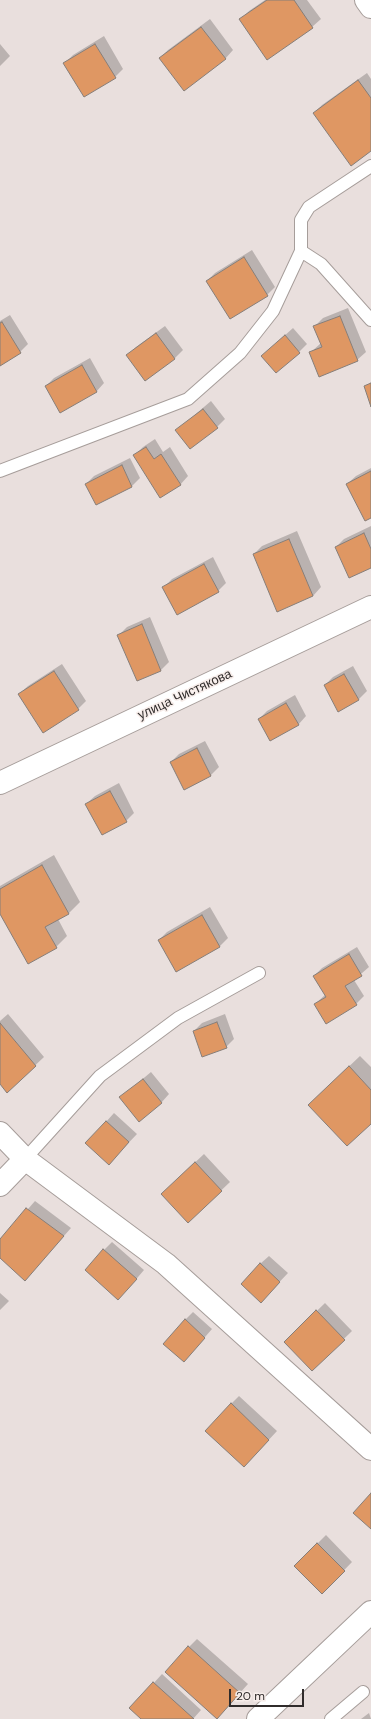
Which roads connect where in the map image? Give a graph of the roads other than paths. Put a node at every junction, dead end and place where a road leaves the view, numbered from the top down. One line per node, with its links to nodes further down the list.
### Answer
1 (366, 0): 2 (street)
2 (371, 7)
3 (371, 166): 4 (lane)
4 (300, 251): 5 (lane); 6 (lane)
5 (371, 320)
6 (0, 471)
7 (371, 607): 8 (street, улица Чистякова)
8 (0, 783)
9 (259, 973): 11 (lane)
10 (0, 1133): 11 (street)
11 (25, 1160): 12 (street); 13 (street)
12 (0, 1185)
13 (371, 1449)
14 (371, 1612): 16 (street)
15 (363, 1692): 17 (lane)
16 (258, 1719)
17 (330, 1719)

